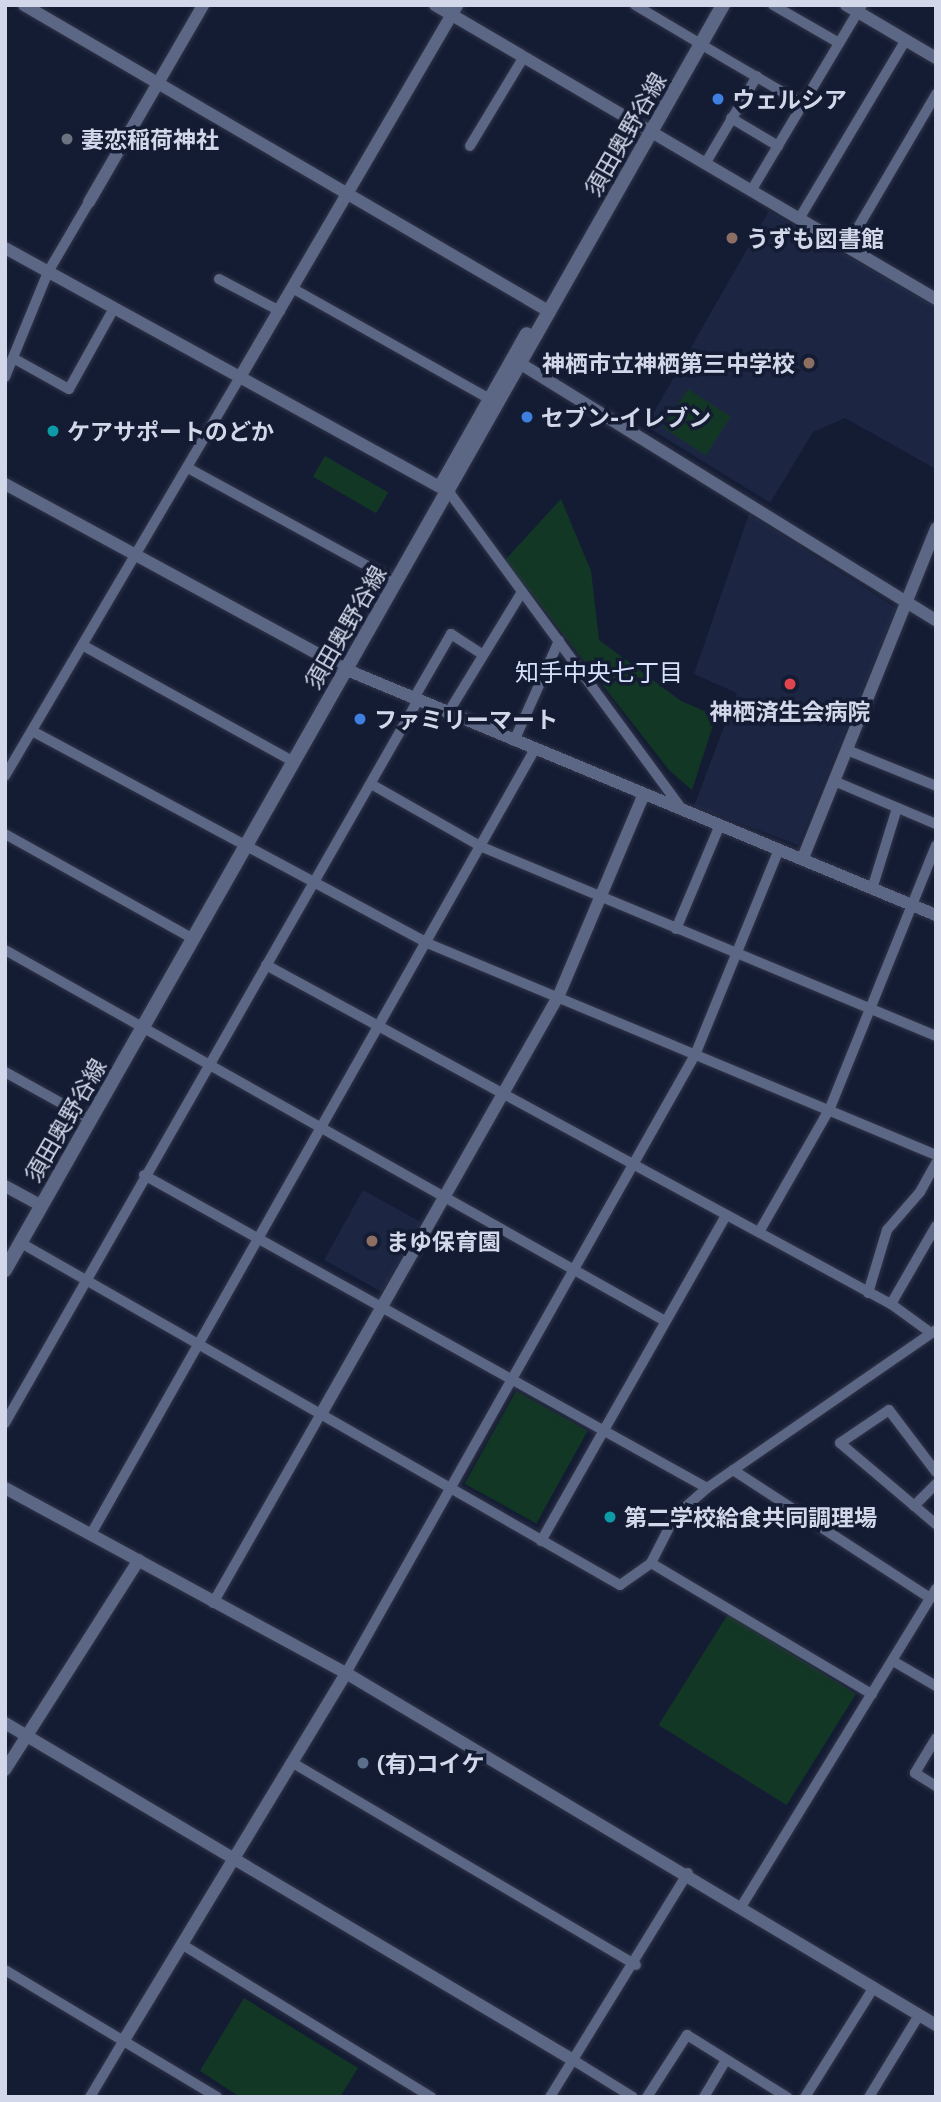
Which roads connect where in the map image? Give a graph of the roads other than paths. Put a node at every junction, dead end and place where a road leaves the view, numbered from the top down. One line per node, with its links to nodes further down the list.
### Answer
1 (24, 5): 17 (street)
2 (203, 5): 17 (street)
3 (435, 5): 10 (street)
4 (635, 5): 12 (street)
5 (714, 5): 12 (main road, 須田奥野谷線)
6 (723, 5): 12 (main road, 須田奥野谷線)
7 (773, 5): 13 (street)
8 (846, 5): 9 (street)
9 (860, 9): 11 (street); 13 (street)
10 (454, 10): 14 (street); 26 (street)
11 (905, 41): 15 (street); 28 (street)
12 (698, 42): 16 (street); 21 (main road, 須田奥野谷線)
13 (839, 43): 19 (street)
14 (523, 58): 21 (street); 22 (street)
15 (936, 58)
16 (757, 76): 19 (street); 20 (street)
17 (158, 83): 26 (street); 27 (street)
18 (936, 94): 29 (street)
19 (803, 104): 23 (street)
20 (732, 118): 23 (street); 24 (street)
21 (650, 131): 24 (street); 36 (main road, 須田奥野谷線)
22 (470, 146)
23 (778, 146): 25 (street)
24 (705, 164): 25 (street)
25 (751, 191): 28 (street)
26 (347, 194): 33 (street); 36 (street)
27 (89, 202): 31 (street)
28 (799, 219): 29 (street)
29 (847, 246): 34 (street)
30 (5, 248): 31 (street)
31 (48, 272): 35 (street); 38 (street)
32 (219, 279): 37 (street)
33 (292, 288): 37 (street); 42 (street)
34 (936, 299)
35 (114, 308): 38 (street); 41 (street)
36 (546, 310): 39 (main road, 須田奥野谷線)
37 (279, 311): 41 (street)
38 (13, 358): 40 (street)
39 (517, 362): 42 (main road, 須田奥野谷線); 50 (street)
40 (5, 377)
41 (240, 377): 43 (street); 45 (street)
42 (495, 402): 45 (main road, 須田奥野谷線)
43 (188, 468): 47 (street); 48 (street)
44 (5, 484): 47 (street)
45 (445, 489): 48 (main road, 須田奥野谷線); 49 (street)
46 (936, 528): 50 (street)
47 (137, 555): 53 (street); 55 (street)
48 (393, 579): 55 (main road, 須田奥野谷線)
49 (522, 592): 52 (street); 54 (street)
50 (907, 602): 51 (street); 61 (street)
51 (936, 620)
52 (559, 641): 59 (street); 69 (street)
53 (84, 646): 58 (street); 62 (street)
54 (482, 654): 56 (street); 57 (street)
55 (343, 668): 56 (street); 62 (main road, 須田奥野谷線); 73 (main road, 須田奥野谷線)
56 (416, 699): 57 (street); 65 (street)
57 (449, 713): 59 (street)
58 (34, 732): 63 (street); 73 (street)
59 (514, 740): 60 (street)
60 (535, 749): 67 (street); 75 (street)
61 (846, 750): 64 (street); 66 (street)
62 (287, 758): 73 (main road, 須田奥野谷線)
63 (5, 776)
64 (834, 781): 68 (street); 77 (street)
65 (371, 784): 75 (street); 78 (street)
66 (936, 786)
67 (644, 794): 69 (street); 80 (street)
68 (897, 808): 70 (street); 79 (street)
69 (683, 810): 71 (street)
70 (936, 824)
71 (720, 825): 76 (street); 83 (street)
72 (5, 834): 84 (street)
73 (244, 843): 78 (street); 84 (main road, 須田奥野谷線)
74 (936, 846): 81 (street)
75 (482, 847): 80 (street); 85 (street)
76 (779, 849): 77 (street); 87 (street)
77 (803, 858): 79 (street)
78 (315, 880): 85 (street); 88 (street)
79 (872, 889): 81 (street)
80 (600, 897): 83 (street); 89 (street)
81 (912, 905): 82 (street); 90 (street)
82 (936, 915)
83 (676, 929): 87 (street)
84 (190, 937): 91 (main road, 須田奥野谷線)
85 (427, 943): 89 (street); 92 (street)
86 (5, 950): 91 (street)
87 (736, 954): 90 (street); 94 (street)
88 (267, 965): 92 (street); 95 (street)
89 (559, 995): 94 (street); 97 (street)
90 (872, 1008): 93 (street); 98 (street)
91 (140, 1024): 95 (street); 99 (main road, 須田奥野谷線); 107 (main road, 須田奥野谷線)
92 (380, 1026): 97 (street); 100 (street)
93 (936, 1036)
94 (695, 1055): 98 (street); 103 (street)
95 (212, 1062): 100 (street); 104 (street)
96 (5, 1072): 99 (street)
97 (503, 1093): 103 (street); 106 (street)
98 (830, 1108): 101 (street); 110 (street)
99 (83, 1115): 107 (main road, 須田奥野谷線)
100 (324, 1125): 106 (street); 111 (street)
101 (936, 1156)
102 (936, 1163): 117 (street)
103 (633, 1165): 108 (street); 114 (street)
104 (144, 1175): 111 (street); 116 (street)
105 (5, 1185): 107 (street)
106 (446, 1195): 114 (street); 118 (street)
107 (38, 1204): 112 (main road, 須田奥野谷線); 113 (main road, 須田奥野谷線)
108 (726, 1216): 110 (street); 120 (street)
109 (936, 1226): 119 (street)
110 (760, 1232): 117 (street)
111 (261, 1235): 118 (street); 122 (street)
112 (21, 1242): 115 (main road, 須田奥野谷線); 116 (street)
113 (5, 1251)
114 (575, 1269): 120 (street); 123 (street)
115 (5, 1270)
116 (86, 1279): 122 (street); 125 (street)
117 (868, 1293): 119 (street)
118 (384, 1304): 123 (street); 124 (street)
119 (891, 1304): 121 (street)
120 (665, 1321): 126 (street)
121 (934, 1331): 127 (street)
122 (199, 1343): 124 (street); 135 (street)
123 (511, 1377): 126 (street); 131 (street)
124 (321, 1414): 131 (street); 140 (street)
125 (5, 1423)
126 (603, 1431): 132 (street); 136 (street)
127 (733, 1469): 132 (street); 139 (street)
128 (936, 1472): 133 (street)
129 (936, 1483): 133 (street)
130 (5, 1488): 135 (street)
131 (450, 1488): 136 (street); 142 (street)
132 (707, 1488): 138 (street)
133 (914, 1506): 134 (street)
134 (936, 1524)
135 (91, 1534): 137 (street)
136 (541, 1541): 138 (street)
137 (139, 1560): 140 (street); 146 (street)
138 (652, 1563): 144 (street)
139 (933, 1594): 141 (street)
140 (213, 1603): 142 (street)
141 (893, 1661): 143 (street); 144 (street)
142 (346, 1673): 148 (street); 152 (street)
143 (936, 1686)
144 (872, 1694): 153 (street)
145 (5, 1723): 146 (street)
146 (26, 1735): 149 (street); 151 (street)
147 (936, 1738): 150 (street)
148 (293, 1763): 151 (street); 155 (street)
149 (5, 1770)
150 (936, 1786)
151 (233, 1861): 154 (street); 161 (street)
152 (688, 1873): 153 (street); 155 (street)
153 (741, 1907): 157 (street)
154 (183, 1945): 160 (street); 166 (street)
155 (636, 1965): 161 (street)
156 (5, 1970): 160 (street)
157 (873, 1987): 158 (street); 171 (street)
158 (919, 2015): 159 (street); 172 (street)
159 (936, 2025)
160 (124, 2040): 164 (street); 165 (street)
161 (573, 2060): 167 (street); 168 (street)
162 (726, 2060): 163 (street); 169 (street); 170 (street)
163 (784, 2096)
164 (90, 2097)
165 (217, 2097)
166 (431, 2097)
167 (550, 2097)
168 (633, 2097)
169 (647, 2097)
170 (704, 2097)
171 (805, 2097)
172 (869, 2097)

